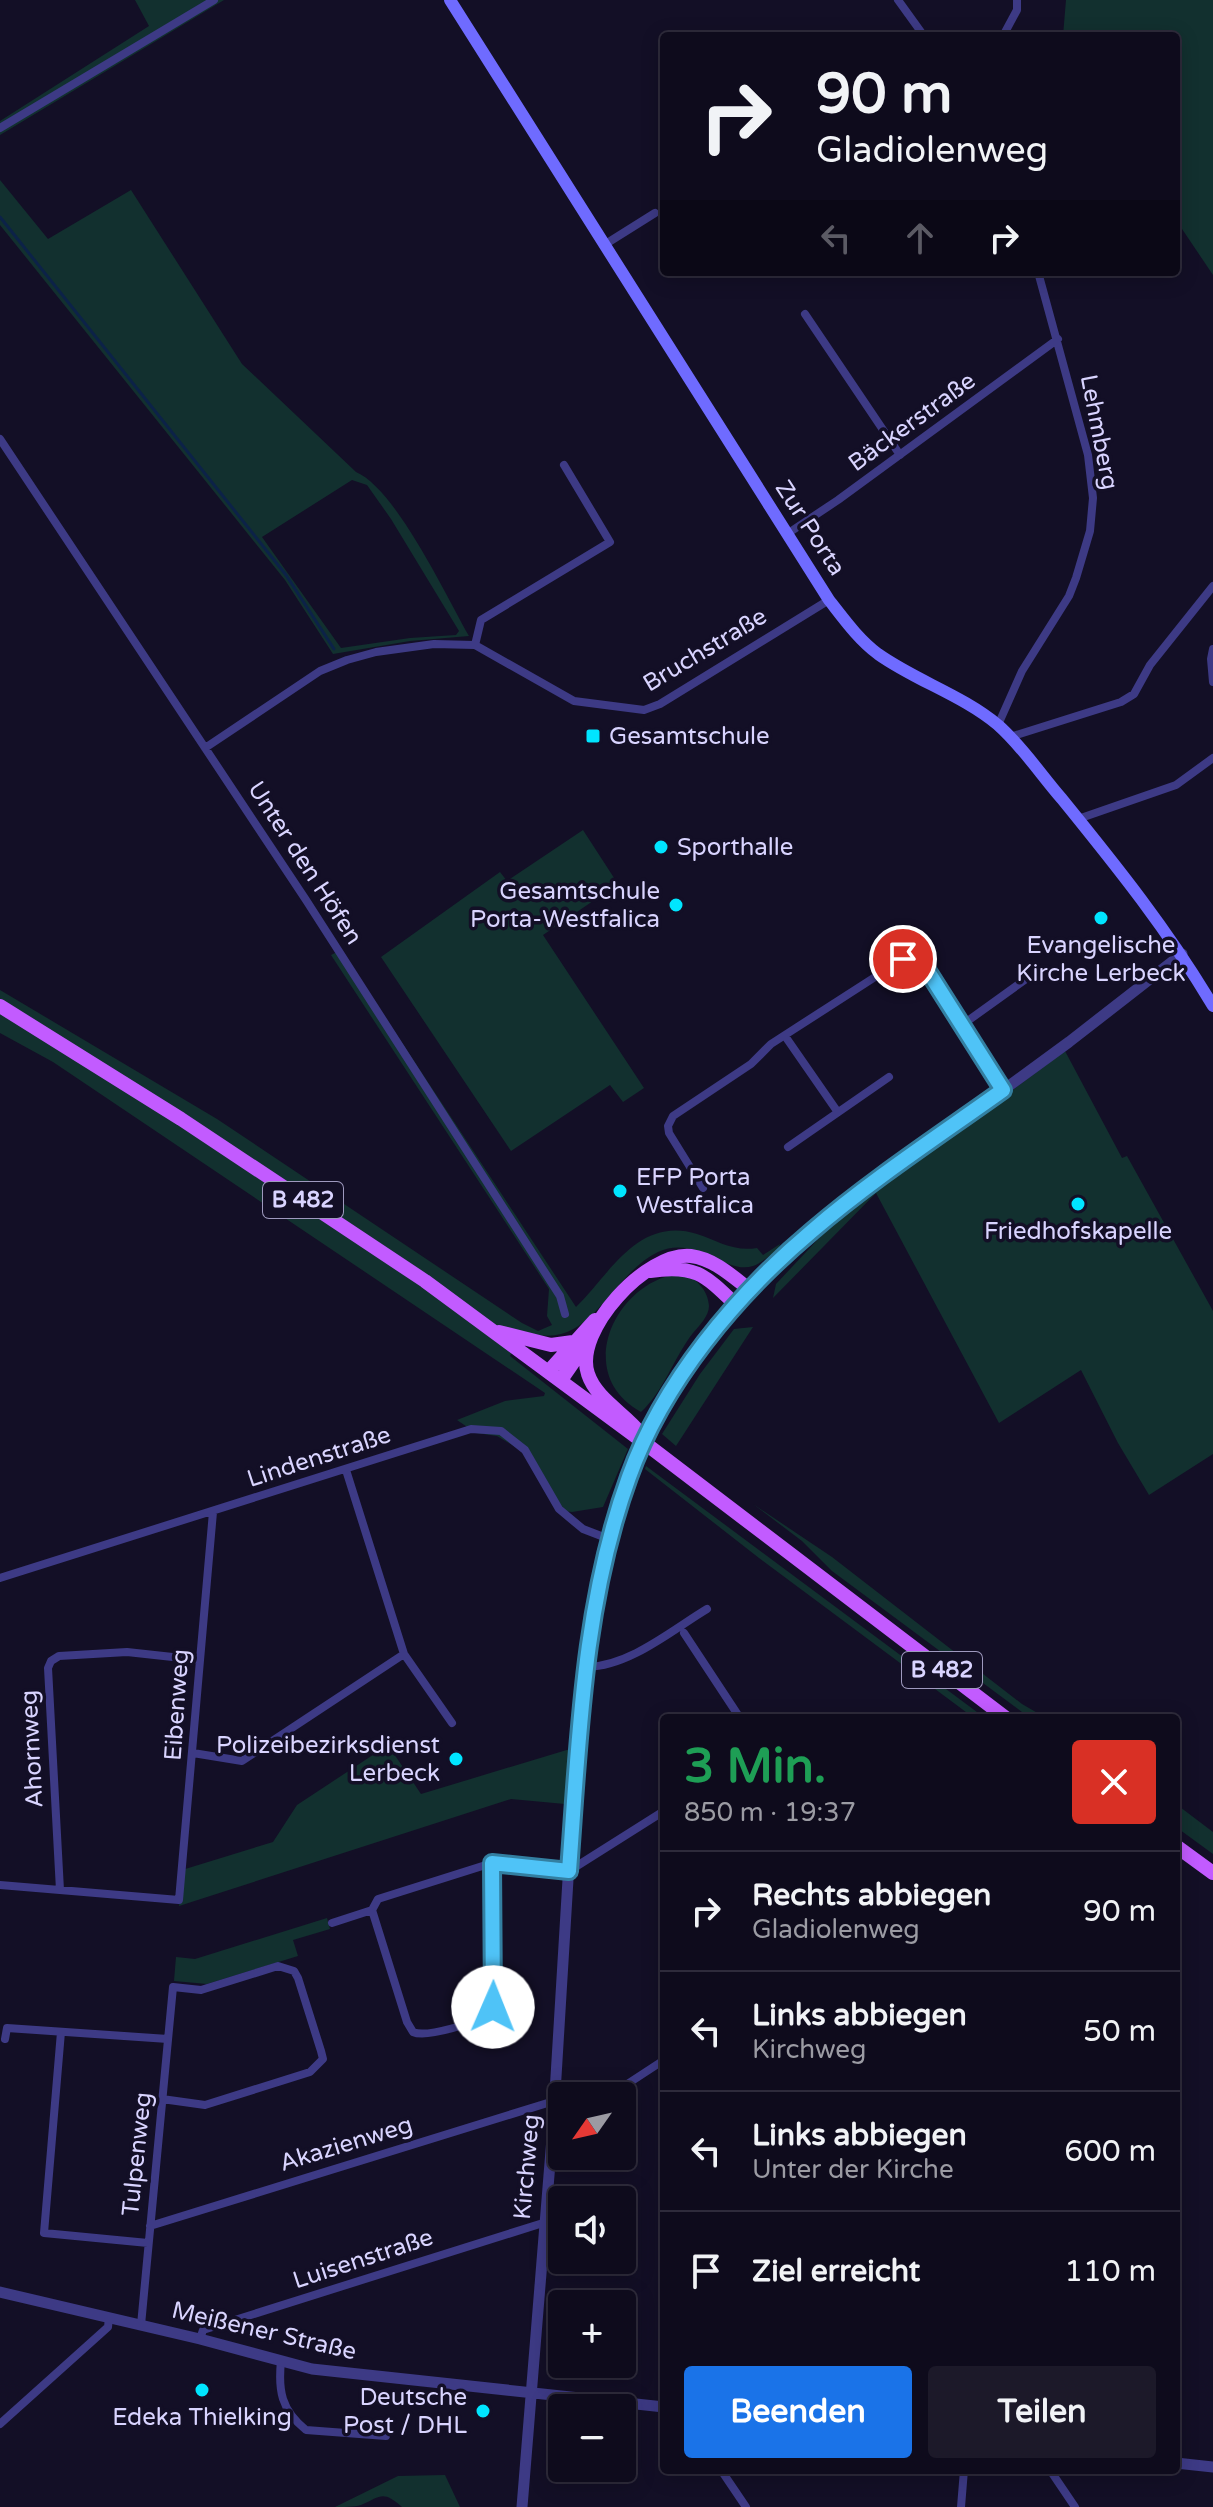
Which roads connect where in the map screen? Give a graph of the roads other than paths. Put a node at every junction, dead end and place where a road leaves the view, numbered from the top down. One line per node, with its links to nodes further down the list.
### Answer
1 (214, 0): 7 (street)
2 (450, 0): 9 (main road, Zur Porta)
3 (898, 0): 5 (street)
4 (1017, 0): 6 (street)
5 (921, 32)
6 (1005, 32)
7 (0, 128)
8 (655, 213): 9 (street)
9 (604, 245): 16 (main road, Zur Porta)
10 (1039, 276): 12 (street, Lehmberg)
11 (805, 314): 14 (street)
12 (1058, 339): 14 (street, Bäckerstraße); 22 (street, Lehmberg)
13 (0, 439): 24 (street, Unter den Höfen)
14 (900, 455): 16 (street, Bäckerstraße)
15 (564, 465): 19 (street)
16 (787, 534): 18 (main road, Zur Porta)
17 (1213, 586): 23 (street)
18 (829, 600): 19 (street, Bruchstraße); 22 (main road, Zur Porta)
19 (475, 645): 24 (street, Bruchstraße)
20 (1213, 649): 21 (street)
21 (1213, 682)
22 (998, 725): 23 (main road, Zur Porta)
23 (1010, 737): 26 (main road, Zur Porta)
24 (205, 748): 42 (street, Unter den Höfen)
25 (1213, 758): 26 (street)
26 (1078, 819): 27 (main road, Zur Porta)
27 (1182, 954): 29 (main road, Zur Porta); 35 (street, Kirchweg)
28 (1026, 979): 32 (street)
29 (1209, 989): 31 (main road, Zur Porta)
30 (0, 1006): 43 (main road, B 482)
31 (1213, 1006)
32 (962, 1025): 33 (street); 35 (street)
33 (785, 1036): 36 (street); 38 (street)
34 (889, 1077): 36 (street)
35 (1003, 1090): 40 (street, Kirchweg)
36 (837, 1111): 37 (street)
37 (788, 1147)
38 (703, 1188)
39 (646, 1272): 40 (main road); 41 (main road); 44 (main road)
40 (750, 1290): 41 (street, Kirchweg)
41 (736, 1305): 49 (street, Kirchweg, bridge)
42 (565, 1314)
43 (496, 1332): 44 (main road); 45 (main road, B 482)
44 (580, 1342): 45 (main road); 46 (main road)
45 (555, 1376): 46 (main road, B 482)
46 (650, 1447): 57 (main road, B 482)
47 (346, 1470): 48 (street, Lindenstraße); 49 (street, Lindenstraße); 53 (street)
48 (213, 1512): 50 (street, Lindenstraße); 54 (street, Eibenweg)
49 (609, 1539): 55 (street, Kirchweg)
50 (0, 1578)
51 (707, 1609): 55 (street)
52 (684, 1633): 56 (street)
53 (404, 1654): 58 (street); 59 (street)
54 (200, 1660): 59 (street, Eibenweg); 66 (street, Ahornweg)
55 (587, 1667): 63 (street, Kirchweg)
56 (737, 1714)
57 (1001, 1714)
58 (452, 1723)
59 (193, 1753): 66 (street, Eibenweg)
60 (660, 1814): 63 (street)
61 (1180, 1849): 64 (main road)
62 (492, 1863): 63 (street); 67 (street); 67 (street)
63 (569, 1871): 73 (street, Kirchweg)
64 (1213, 1873)
65 (0, 1885): 66 (street)
66 (60, 1890)
67 (372, 1910): 68 (street)
68 (332, 1923)
69 (61, 2032): 70 (street); 71 (street); 80 (street)
70 (5, 2039)
71 (168, 2039): 75 (street, Tulpenweg); 75 (street, Tulpenweg)
72 (660, 2063): 74 (street)
73 (555, 2082)
74 (630, 2082)
75 (162, 2099): 79 (street, Tulpenweg)
76 (548, 2103): 79 (street, Akazienweg)
77 (551, 2170): 78 (street, Kirchweg)
78 (543, 2223): 84 (street, Luisenstraße); 86 (street, Kirchweg)
79 (150, 2226): 80 (street, Tulpenweg)
80 (148, 2243): 83 (street, Tulpenweg)
81 (0, 2292): 82 (street, Meißener Straße)
82 (109, 2318): 83 (street, Meißener Straße); 88 (street)
83 (141, 2325): 84 (street, Meißener Straße)
84 (200, 2339): 85 (street, Meißener Straße)
85 (281, 2361): 86 (street, Meißener Straße); 89 (street)
86 (532, 2392): 87 (street, Meißener Straße); 95 (street, Kirchweg)
87 (660, 2407)
88 (0, 2424)
89 (386, 2436)
90 (1180, 2463): 91 (street)
91 (1213, 2467)
92 (724, 2474): 96 (street)
93 (964, 2474): 97 (street)
94 (1053, 2474): 98 (street)
95 (522, 2507)
96 (746, 2507)
97 (961, 2507)
98 (1075, 2507)

